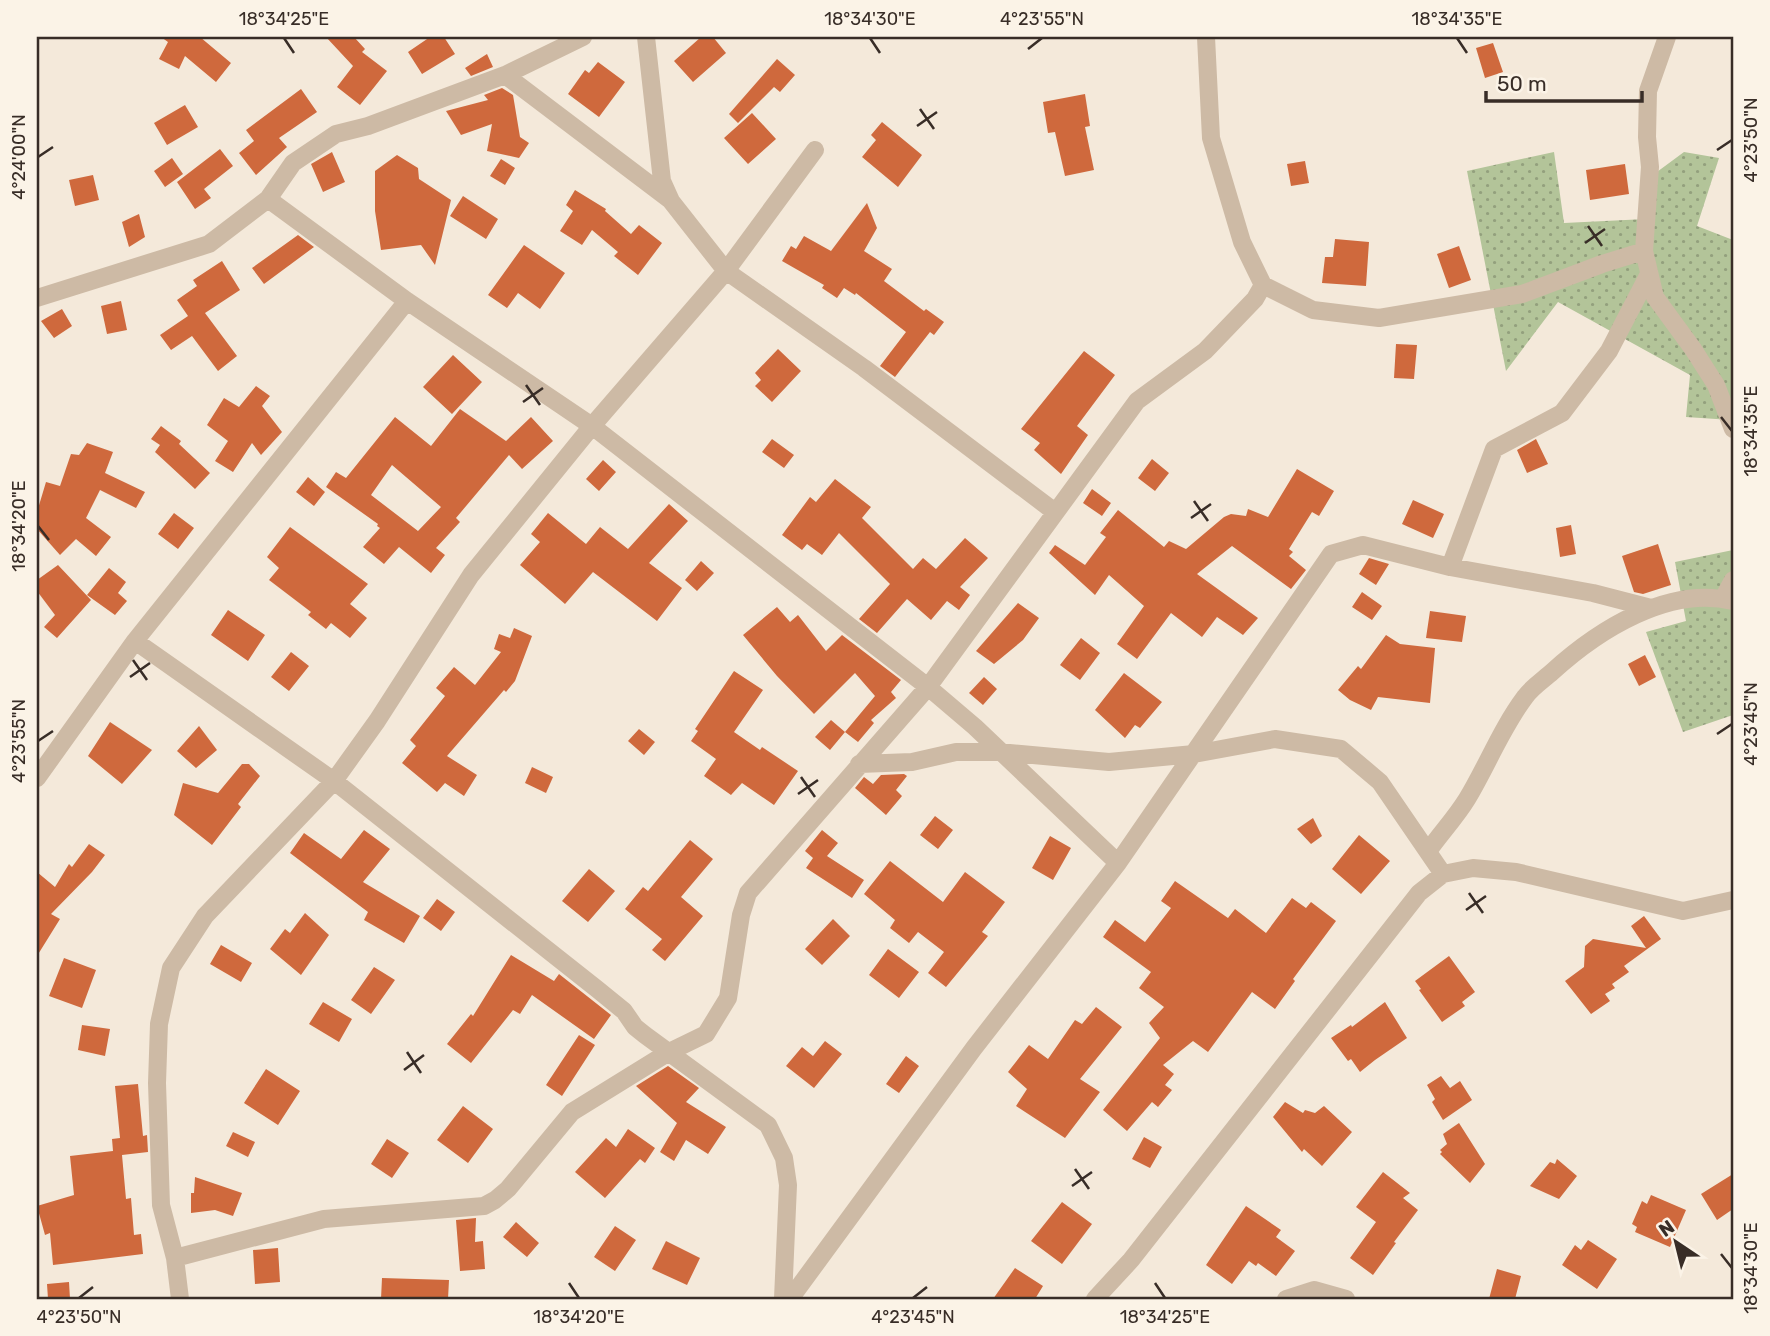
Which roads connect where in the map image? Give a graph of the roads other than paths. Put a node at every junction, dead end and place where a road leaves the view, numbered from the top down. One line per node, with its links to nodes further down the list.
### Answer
1 (583, 37): 5 (street)
2 (646, 37): 8 (street)
3 (1206, 37): 12 (street)
4 (1667, 37): 9 (street)
5 (505, 75): 7 (street); 8 (street)
6 (815, 150): 10 (street)
7 (268, 199): 13 (street); 14 (street)
8 (671, 201): 10 (street)
9 (1643, 251): 11 (street); 12 (street)
10 (726, 271): 15 (street); 17 (street)
11 (1649, 274): 16 (street); 18 (street)
12 (1263, 285): 17 (street)
13 (37, 298)
14 (407, 301): 15 (street); 22 (street)
15 (592, 426): 23 (street); 28 (street)
16 (1733, 429)
17 (1055, 512): 23 (street)
18 (1450, 567): 21 (street); 25 (street)
19 (1733, 580): 20 (street)
20 (1728, 600): 21 (street)
21 (1651, 608): 29 (street)
22 (135, 641): 27 (street); 28 (street)
23 (928, 687): 24 (street); 26 (street)
24 (999, 752): 25 (street); 26 (street); 30 (street)
25 (1194, 754): 29 (street); 30 (street)
26 (859, 764): 33 (street)
27 (37, 778)
28 (334, 781): 33 (street); 34 (street)
29 (1429, 850): 31 (street)
30 (1118, 863): 37 (street)
31 (1444, 874): 32 (street); 38 (street)
32 (1733, 899)
33 (670, 1052): 34 (street); 36 (street)
34 (175, 1258): 35 (street)
35 (180, 1299)
36 (783, 1299)
37 (790, 1299)
38 (1096, 1299)
39 (1286, 1299): 40 (street)
40 (1346, 1299)

